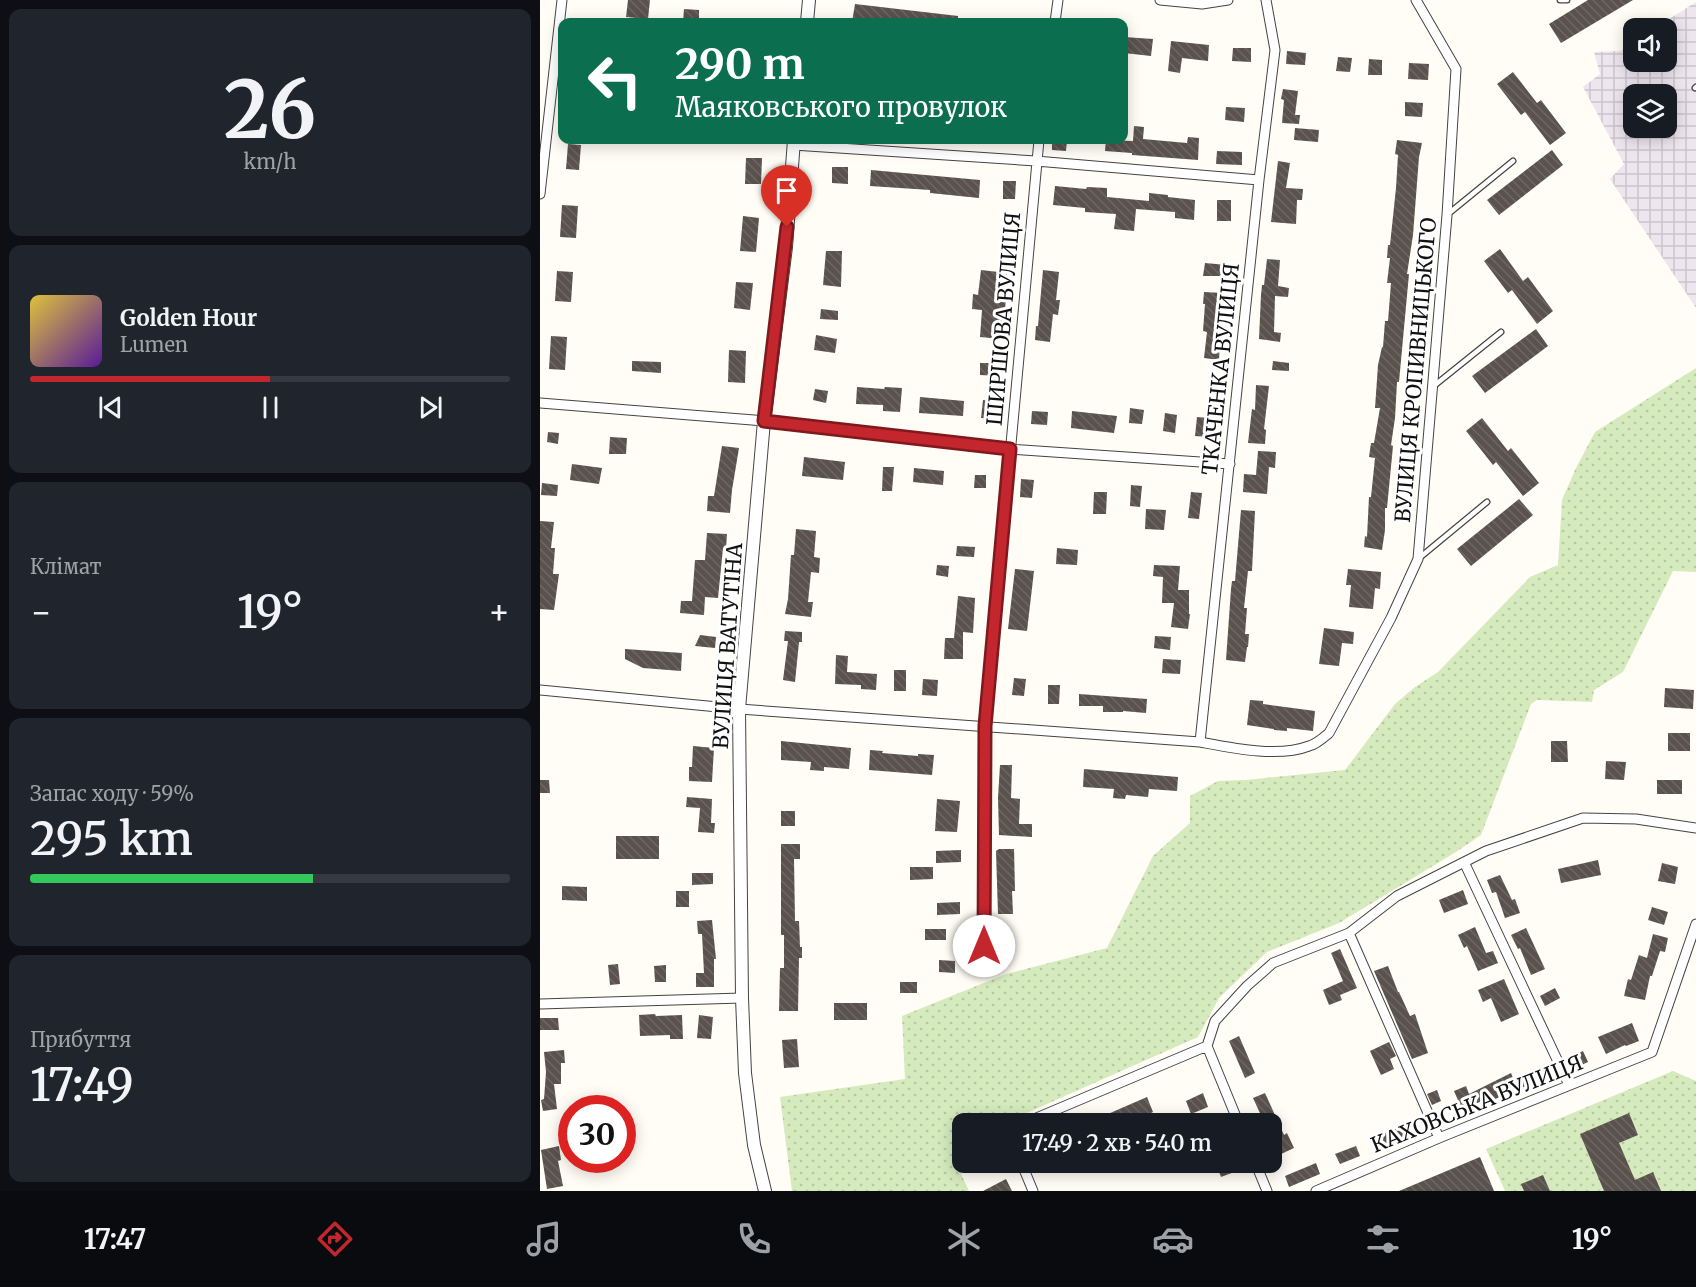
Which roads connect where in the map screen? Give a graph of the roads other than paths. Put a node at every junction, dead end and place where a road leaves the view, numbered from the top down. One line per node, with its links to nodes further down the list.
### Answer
1 (562, 0): 10 (street)
2 (809, 0): 11 (street)
3 (1058, 0): 12 (street)
4 (1160, 0): 5 (street)
5 (1228, 0)
6 (1266, 0): 19 (street, ТКАЧЕНКА ВУЛИЦЯ)
7 (1416, 0): 21 (street, ВУЛИЦЯ КРОПИВНИЦЬКОГО)
8 (1560, 0): 9 (lane)
9 (1567, 0)
10 (560, 18)
11 (807, 18)
12 (1056, 18)
13 (558, 35): 20 (street)
14 (794, 144): 25 (street, ВУЛИЦЯ ВАТУТІНА)
15 (819, 144): 17 (street)
16 (1038, 144): 17 (street, ШИРШОВА ВУЛИЦЯ)
17 (1036, 161): 19 (street); 26 (street, ШИРШОВА ВУЛИЦЯ)
18 (1513, 161): 21 (lane)
19 (1259, 180): 27 (street, ТКАЧЕНКА ВУЛИЦЯ)
20 (540, 194)
21 (1447, 215): 23 (street, ВУЛИЦЯ КРОПИВНИЦЬКОГО)
22 (1501, 332): 23 (lane)
23 (1433, 387): 29 (street, ВУЛИЦЯ КРОПИВНИЦЬКОГО)
24 (540, 404): 25 (street)
25 (764, 421): 26 (street); 31 (street, ВУЛИЦЯ ВАТУТІНА)
26 (1010, 449): 27 (street); 32 (street, ШИРШОВА ВУЛИЦЯ)
27 (1230, 464): 33 (street, ТКАЧЕНКА ВУЛИЦЯ)
28 (1487, 502): 29 (lane)
29 (1418, 559): 33 (street, ВУЛИЦЯ КРОПИВНИЦЬКОГО)
30 (540, 690): 31 (street)
31 (739, 709): 32 (street); 39 (street, ВУЛИЦЯ ВАТУТІНА)
32 (985, 726): 33 (street); 38 (street, ШИРШОВА ВУЛИЦЯ)
33 (1200, 742)
34 (1696, 828): 35 (street)
35 (1464, 862): 37 (street); 42 (street)
36 (1696, 924): 42 (street, КАХОВСЬКА ВУЛИЦЯ)
37 (1349, 933): 41 (street); 45 (street)
38 (983, 968)
39 (742, 998): 40 (street); 48 (street, ВУЛИЦЯ ВАТУТІНА)
40 (540, 1004)
41 (1207, 1046): 43 (street); 44 (street)
42 (1569, 1085): 45 (street, КАХОВСЬКА ВУЛИЦЯ)
43 (1048, 1113)
44 (1234, 1113)
45 (1439, 1138): 51 (street, КАХОВСЬКА ВУЛИЦЯ)
46 (1026, 1173): 49 (street)
47 (1260, 1173): 50 (street)
48 (765, 1191)
49 (1033, 1191)
50 (1267, 1191)
51 (1316, 1191)

